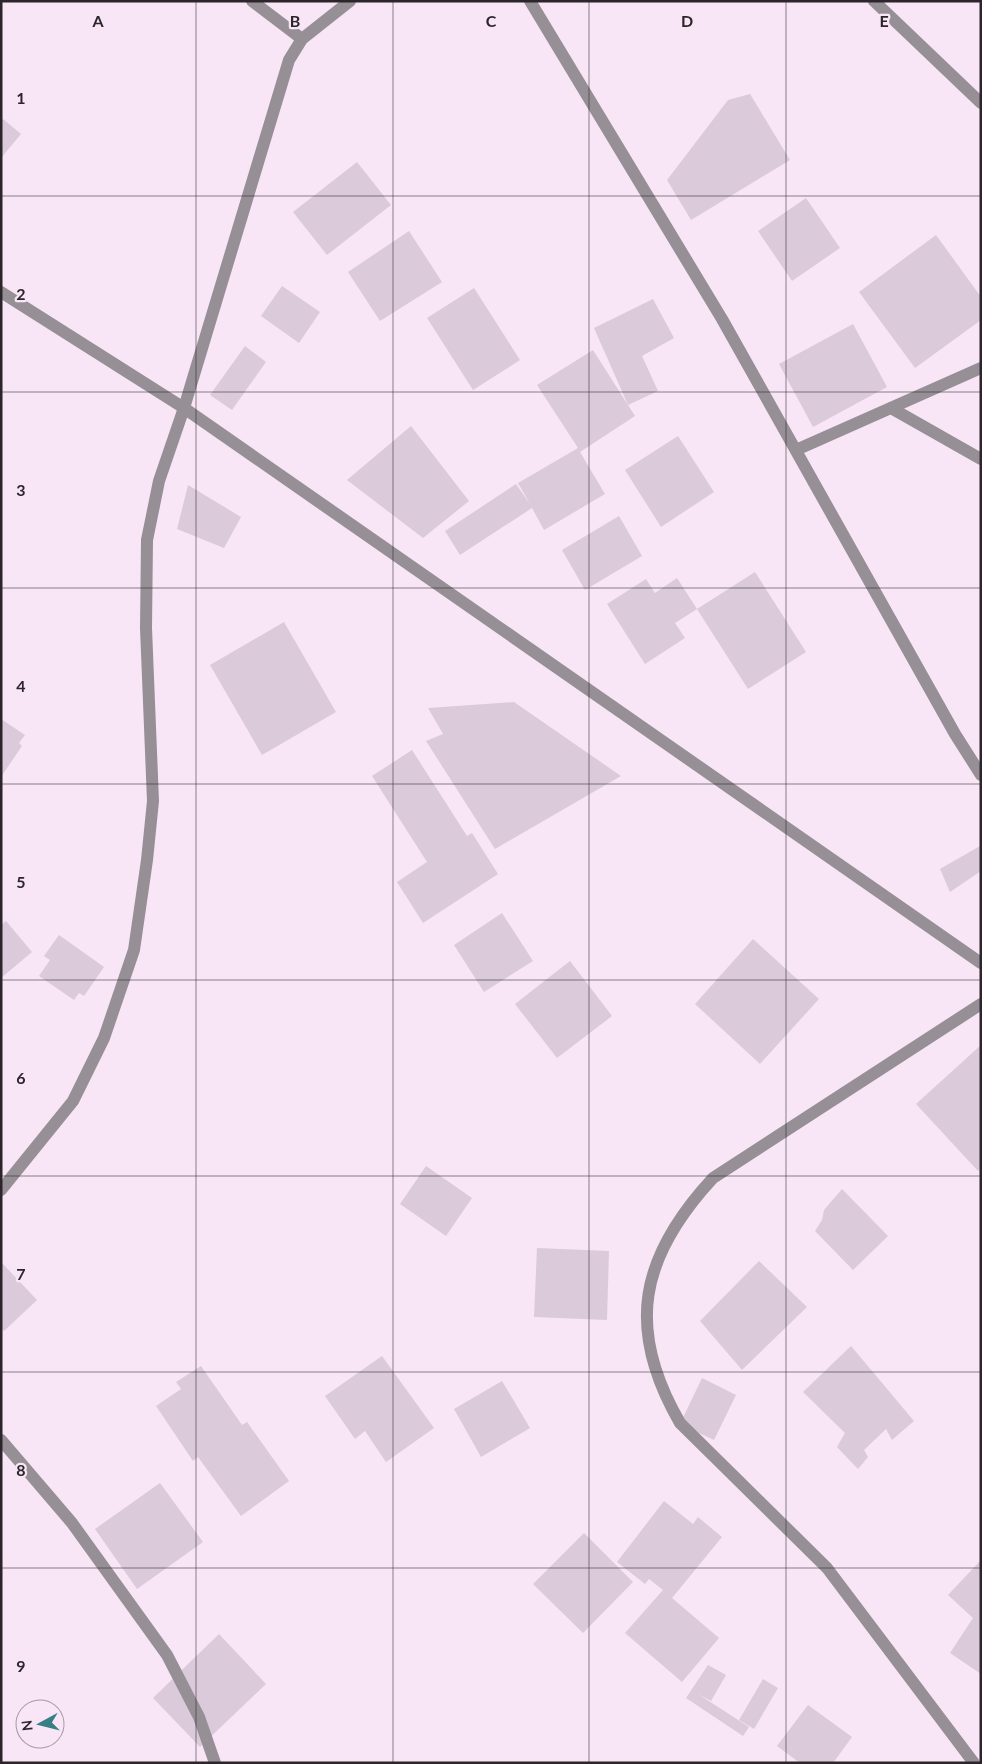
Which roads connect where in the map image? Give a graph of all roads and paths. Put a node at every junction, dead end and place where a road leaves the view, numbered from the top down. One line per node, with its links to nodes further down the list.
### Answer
1 (252, 1): 5 (street)
2 (350, 1): 5 (street)
3 (530, 1): 11 (street)
4 (874, 1): 6 (street)
5 (302, 39): 9 (street)
6 (981, 103)
7 (1, 292): 9 (street)
8 (981, 368): 10 (street)
9 (184, 408): 14 (street); 16 (street)
10 (891, 408): 11 (street); 12 (street)
11 (796, 450): 13 (street)
12 (981, 459)
13 (981, 775)
14 (981, 963)
15 (981, 1004): 19 (street)
16 (1, 1190)
17 (1, 1440): 18 (street)
18 (215, 1763)
19 (974, 1763)

